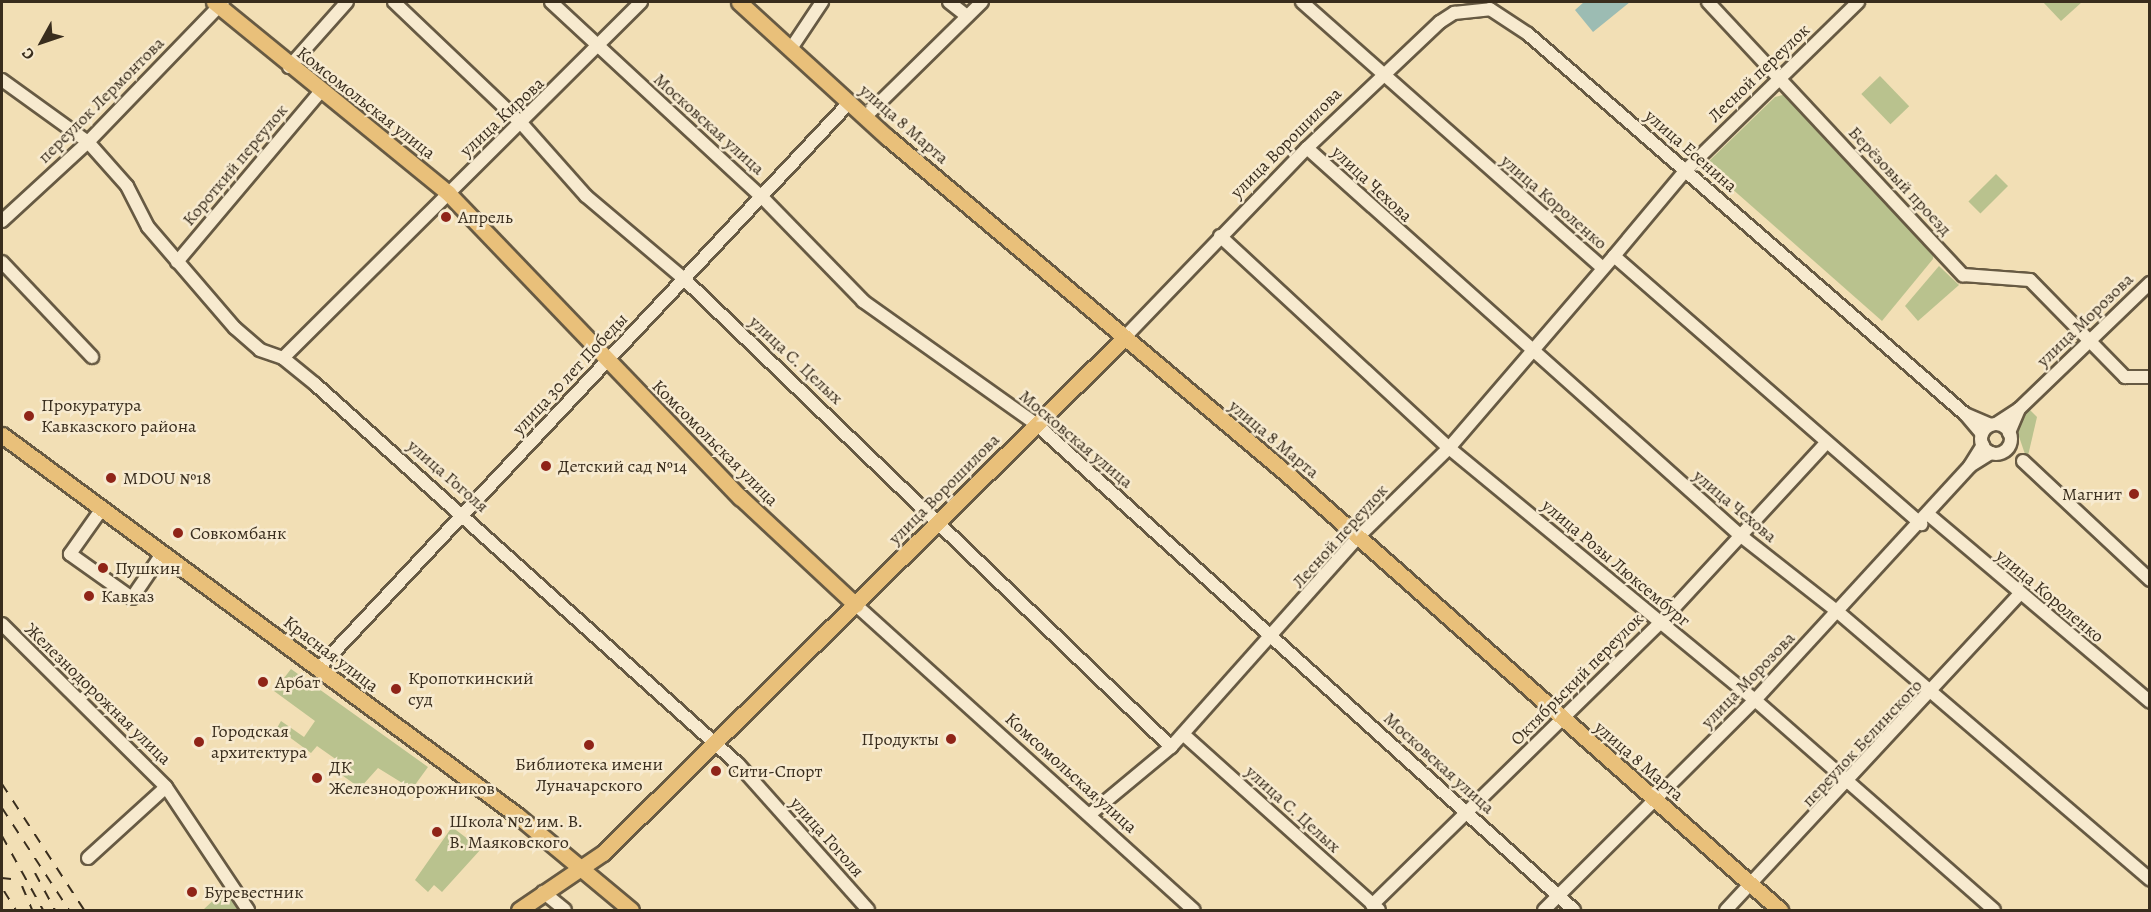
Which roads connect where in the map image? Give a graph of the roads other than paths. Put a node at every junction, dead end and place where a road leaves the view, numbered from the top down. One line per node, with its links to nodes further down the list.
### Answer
1 (346, 2): 16 (street)
2 (394, 2): 23 (street, улица С. Целых)
3 (551, 2): 14 (street, Московская улица)
4 (641, 2): 14 (street, улица Кирова)
5 (739, 2): 15 (main road, улица 8 Марта)
6 (822, 2): 15 (street)
7 (949, 2): 13 (street)
8 (982, 2): 13 (street)
9 (1302, 2): 17 (street, улица Короленко)
10 (1708, 2): 18 (street, Берёзовый проезд)
11 (1858, 2): 18 (street, Лесной переулок)
12 (219, 3): 16 (main road, Комсомольская улица); 24 (street, переулок Лермонтова)
13 (967, 16): 22 (street)
14 (599, 49): 23 (street, улица Кирова); 28 (street, Московская улица)
15 (790, 50): 21 (main road, улица 8 Марта)
16 (289, 67): 20 (main road, Комсомольская улица)
17 (1381, 76): 25 (street, улица Ворошилова); 26 (street, улица Есенина); 34 (street, улица Короленко)
18 (1779, 78): 26 (street, Лесной переулок); 38 (street, Берёзовый проезд)
19 (2, 80): 24 (street, улица Гоголя)
20 (320, 92): 27 (main road, Комсомольская улица); 33 (street, Короткий переулок)
21 (849, 103): 22 (main road, улица 8 Марта); 28 (street, улица 30 лет Победы)
22 (864, 117): 37 (main road, улица 8 Марта)
23 (522, 124): 27 (street, улица Кирова); 35 (street, улица С. Целых)
24 (88, 142): 29 (street, переулок Лермонтова); 33 (street, улица Гоголя)
25 (1307, 148): 30 (street, улица Ворошилова); 39 (street, улица Чехова)
26 (1685, 171): 31 (street, Лесной переулок); 46 (street, улица Есенина)
27 (448, 193): 41 (street, улица Кирова); 42 (main road, Комсомольская улица)
28 (763, 198): 35 (street, улица 30 лет Победы); 44 (street, Московская улица)
29 (2, 221)
30 (1220, 236): 37 (street, улица Ворошилова); 48 (street, улица Розы Люксембург)
31 (1614, 256): 34 (street, улица Короленко); 47 (street, улица Короленко)
32 (2, 262): 40 (street)
33 (177, 262): 41 (street, улица Гоголя)
34 (1602, 267): 39 (street, Лесной переулок)
35 (682, 277): 42 (street, улица 30 лет Победы); 51 (street, улица С. Целых)
36 (2150, 283): 38 (street, улица Морозова)
37 (1123, 339): 44 (main road, улица Ворошилова); 53 (main road, улица 8 Марта)
38 (2088, 340): 43 (street, Берёзовый проезд); 46 (street, улица Морозова)
39 (1532, 355): 48 (street, Лесной переулок); 54 (street, улица Чехова)
40 (92, 357)
41 (283, 358): 50 (street, улица Гоголя)
42 (607, 362): 50 (street, улица 30 лет Победы); 58 (main road, Комсомольская улица)
43 (2150, 376)
44 (1036, 424): 51 (main road, улица Ворошилова); 62 (street, Московская улица)
45 (2, 435): 49 (main road, Красная улица)
46 (1996, 439): 52 (street, улица Морозова); 56 (street, улица Есенина)
47 (1824, 445): 52 (street, улица Короленко); 54 (street, Октябрьский переулок)
48 (1449, 448): 53 (street, Лесной переулок); 60 (street, улица Розы Люксембург)
49 (101, 510): 55 (main road, Красная улица); 55 (street)
50 (463, 513): 63 (street, улица 30 лет Победы); 69 (street, улица Гоголя)
51 (940, 520): 58 (main road, улица Ворошилова); 70 (street, улица С. Целых)
52 (1925, 520): 57 (street, улица Короленко); 59 (street, улица Морозова)
53 (1359, 536): 62 (street, Лесной переулок); 67 (main road, улица 8 Марта)
54 (1741, 536): 59 (street, улица Чехова); 60 (street, Октябрьский переулок)
55 (162, 554): 63 (main road, Красная улица)
56 (2150, 580)
57 (2019, 595): 64 (street, переулок Белинского); 66 (street, улица Короленко)
58 (856, 604): 69 (main road, улица Ворошилова); 75 (street, Комсомольская улица)
59 (1838, 612): 64 (street, улица Чехова); 65 (street, улица Морозова)
60 (1660, 623): 65 (street, улица Розы Люксембург); 67 (street, Октябрьский переулок)
61 (2, 624): 72 (street, Железнодорожная улица)
62 (1273, 638): 68 (street, Лесной переулок); 74 (street, Московская улица)
63 (318, 669): 77 (main road, Красная улица)
64 (1934, 692): 71 (street, переулок Белинского); 78 (street, улица Чехова)
65 (1755, 700): 71 (street, улица Розы Люксембург); 73 (street, улица Морозова)
66 (2150, 702)
67 (1562, 719): 73 (main road, улица 8 Марта); 74 (street, Октябрьский переулок)
68 (1183, 734): 70 (street, Лесной переулок); 82 (street, улица С. Целых)
69 (712, 743): 77 (main road, улица Ворошилова); 87 (street, улица Гоголя)
70 (1171, 747): 75 (street, Лесной переулок)
71 (1849, 783): 79 (street, переулок Белинского); 93 (street, улица Розы Люксембург)
72 (166, 786): 76 (street); 83 (street, Железнодорожная улица)
73 (1655, 800): 79 (main road, улица 8 Марта); 81 (street, улица Морозова)
74 (1469, 813): 81 (street, Московская улица); 82 (street, Октябрьский переулок)
75 (1089, 815): 88 (street, Комсомольская улица)
76 (88, 858)
77 (579, 866): 80 (main road, улица Ворошилова); 86 (main road, Красная улица)
78 (2150, 879)
79 (1751, 885): 91 (street, переулок Белинского); 92 (main road, улица 8 Марта)
80 (543, 891): 84 (main road, улица Ворошилова); 85 (street)
81 (1559, 896): 89 (street, улица Морозова); 90 (street, Московская улица)
82 (1376, 908)
83 (248, 910)
84 (519, 910)
85 (565, 910)
86 (631, 910)
87 (868, 910)
88 (1193, 910)
89 (1544, 910)
90 (1574, 910)
91 (1726, 910)
92 (1780, 910)
93 (1994, 910)

